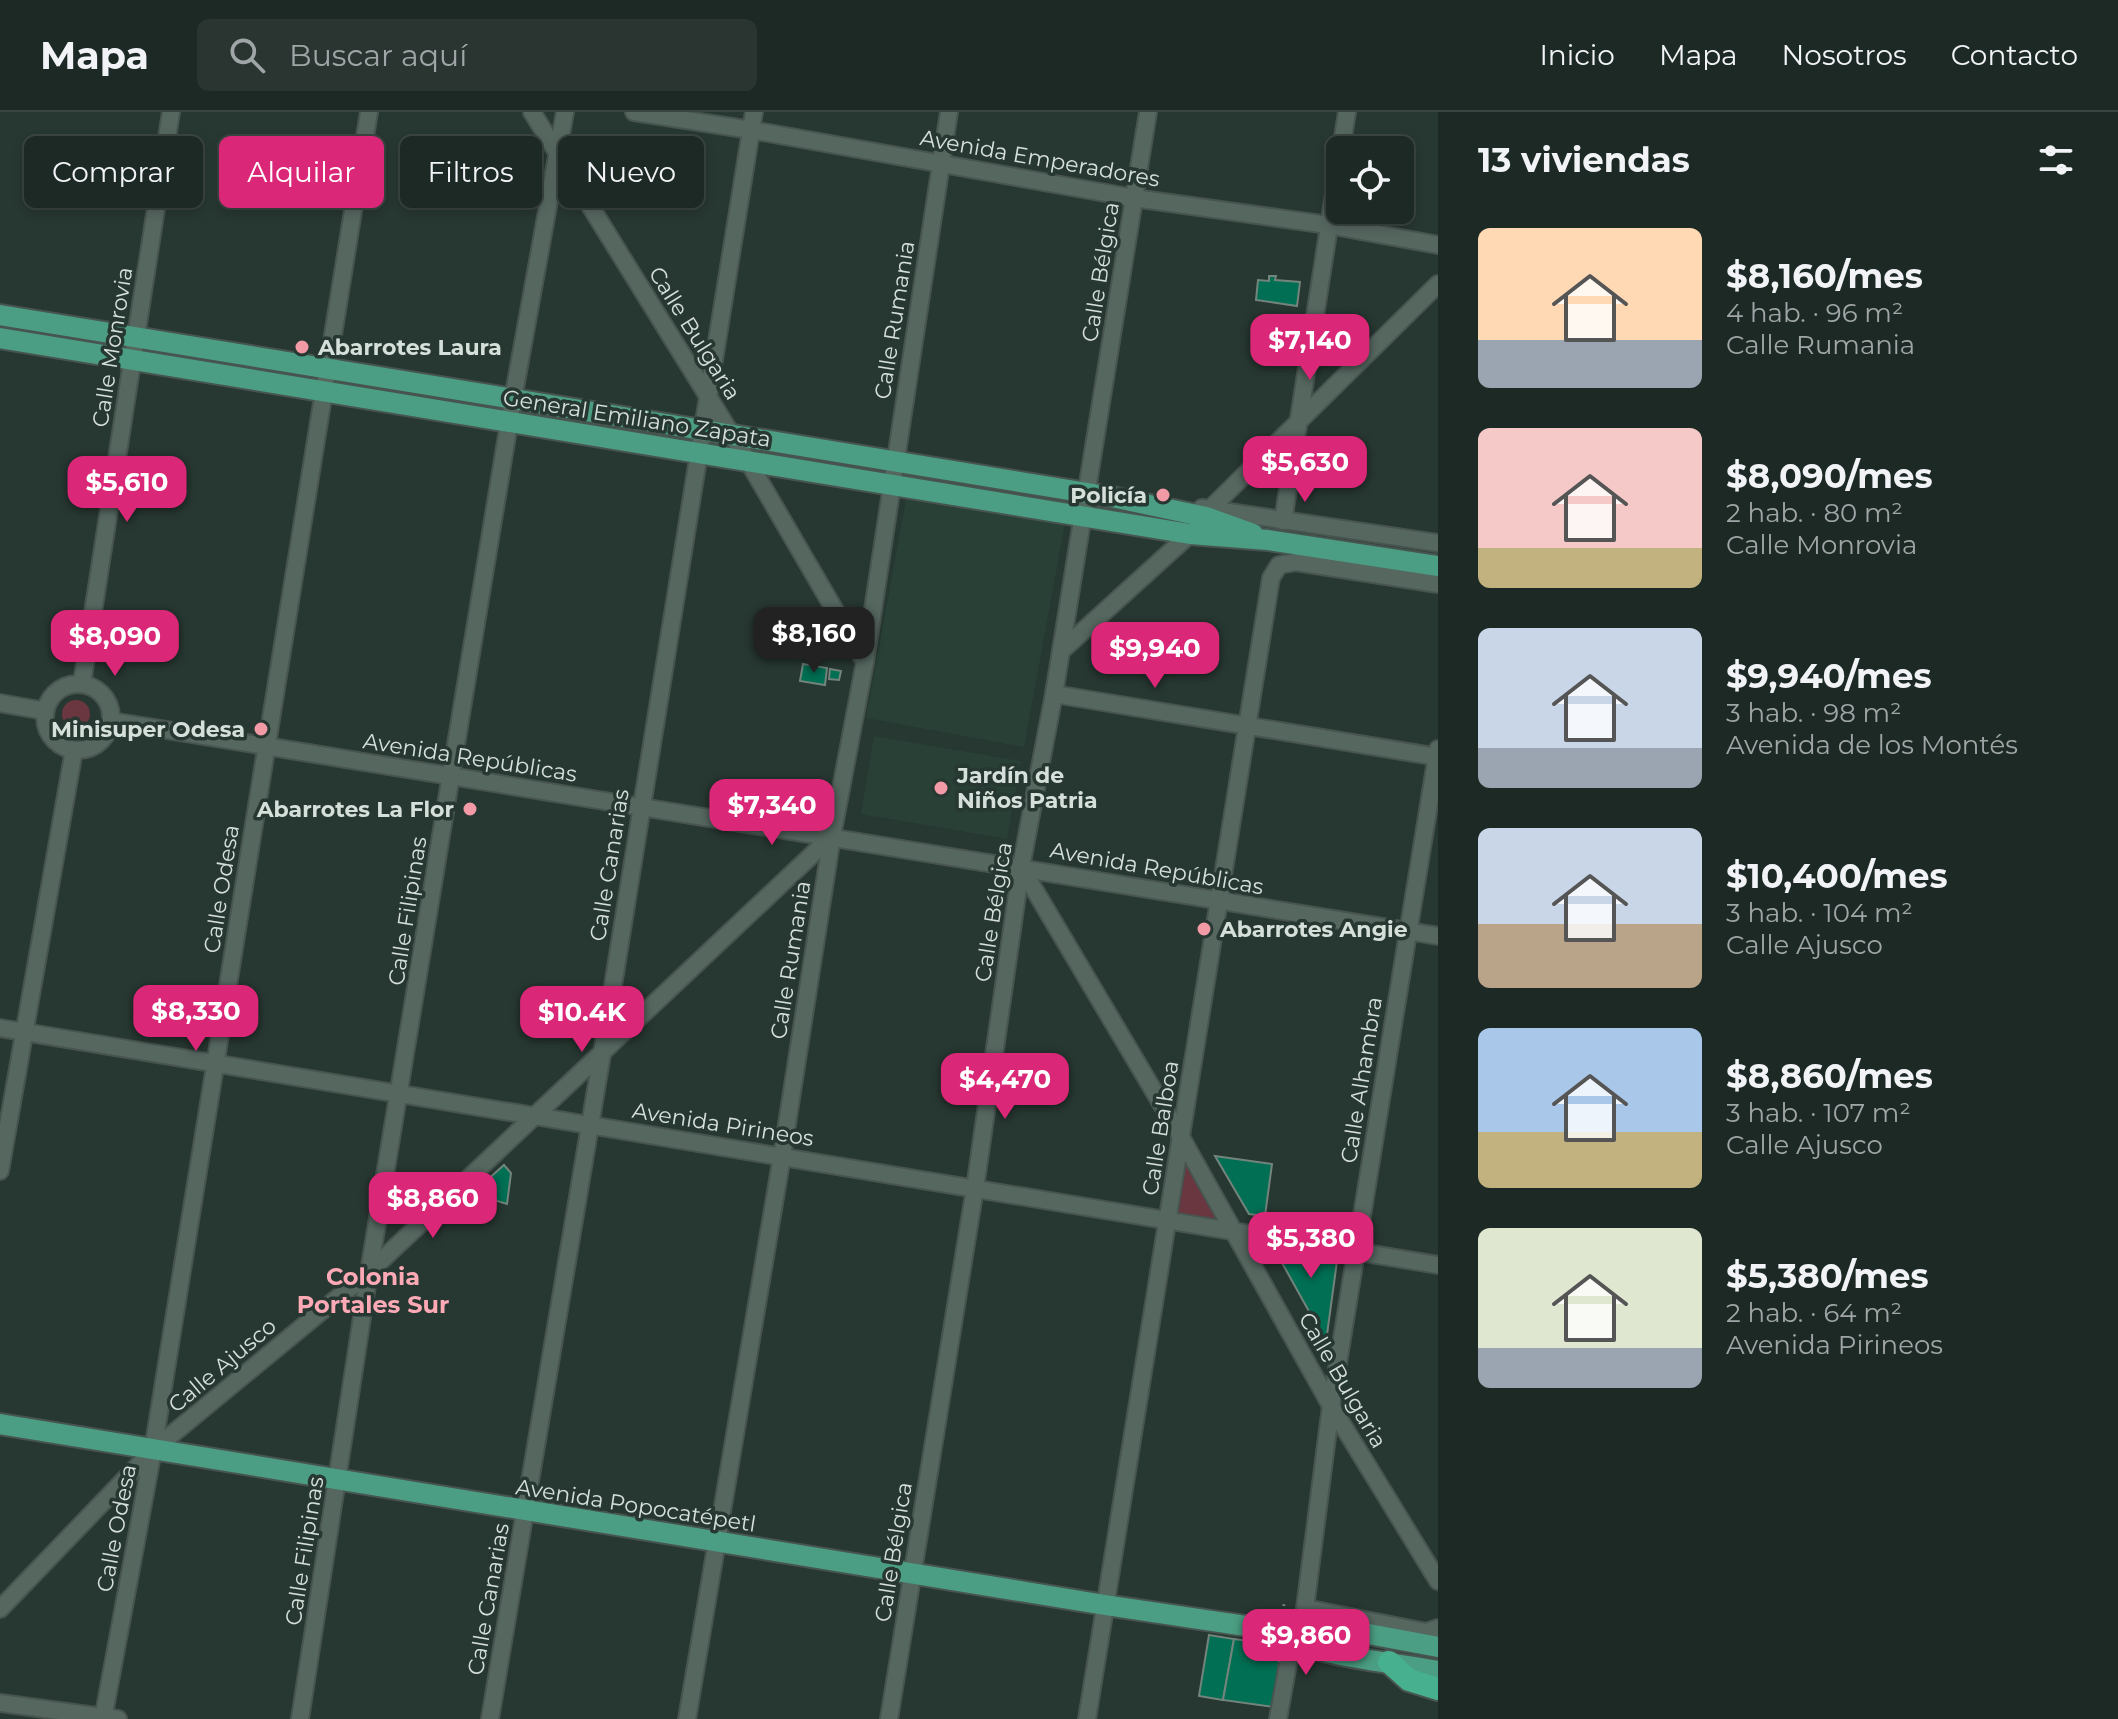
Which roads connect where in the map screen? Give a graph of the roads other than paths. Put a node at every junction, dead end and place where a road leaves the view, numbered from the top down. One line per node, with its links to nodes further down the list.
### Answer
1 (171, 112): 20 (street, Calle Monrovia)
2 (369, 112): 22 (street, Calle Odesa)
3 (532, 112): 12 (street, Calle Bulgaria)
4 (565, 112): 12 (street, Calle Filipinas)
5 (634, 112): 10 (street, Avenida Emperadores)
6 (754, 112): 10 (street, Calle Canarias)
7 (949, 112): 13 (street, Calle Rumania)
8 (1148, 112): 14 (street, Calle Bélgica)
9 (1347, 112): 11 (street)
10 (751, 130): 13 (street, Avenida Emperadores); 24 (street, Calle Canarias)
11 (1343, 136)
12 (557, 151): 24 (street, Calle Bulgaria); 25 (street, Calle Filipinas)
13 (940, 162): 14 (street, Avenida Emperadores); 32 (street, Calle Rumania)
14 (1134, 198): 15 (street, Avenida Emperadores); 34 (street, Calle Bélgica)
15 (1328, 225): 16 (street, Avenida Emperadores); 27 (street)
16 (1438, 245)
17 (1438, 284): 27 (street)
18 (0, 315): 20 (main road, General Emiliano Zapata)
19 (0, 338): 21 (main road, General Emiliano Zapata)
20 (135, 338): 21 (street, Calle Monrovia); 22 (main road, General Emiliano Zapata)
21 (132, 359): 23 (main road, General Emiliano Zapata); 46 (street, Calle Monrovia)
22 (325, 369): 23 (street, Calle Odesa); 25 (main road, General Emiliano Zapata)
23 (322, 391): 26 (main road, General Emiliano Zapata); 52 (street, Calle Odesa)
24 (708, 395): 28 (street, Calle Canarias); 29 (street, Calle Bulgaria)
25 (513, 399): 26 (street, Calle Filipinas); 28 (main road, General Emiliano Zapata)
26 (510, 421): 30 (main road, General Emiliano Zapata); 55 (street, Calle Filipinas)
27 (1298, 421): 36 (street); 38 (street)
28 (701, 429): 29 (main road, General Emiliano Zapata); 30 (street, Calle Canarias)
29 (732, 434): 31 (street, Calle Bulgaria); 32 (main road, General Emiliano Zapata)
30 (697, 452): 31 (main road, General Emiliano Zapata); 56 (street, Calle Canarias)
31 (748, 461): 33 (main road, General Emiliano Zapata); 45 (street, Calle Bulgaria)
32 (894, 462): 33 (street, Calle Rumania); 34 (main road, General Emiliano Zapata)
33 (891, 484): 37 (main road, General Emiliano Zapata); 45 (street, Calle Rumania)
34 (1087, 493): 35 (main road, General Emiliano Zapata); 37 (street, Calle Bélgica)
35 (1169, 507): 36 (street, General Emiliano Zapata); 40 (main road, General Emiliano Zapata)
36 (1210, 509): 38 (street, General Emiliano Zapata)
37 (1084, 516): 39 (main road, General Emiliano Zapata); 44 (street, Calle Bélgica)
38 (1283, 521): 41 (street, General Emiliano Zapata)
39 (1190, 534): 40 (main road, General Emiliano Zapata); 44 (street)
40 (1268, 540): 42 (main road, General Emiliano Zapata)
41 (1438, 543)
42 (1438, 566)
43 (1438, 584): 51 (street, Calle Balboa)
44 (1061, 651): 47 (street, Calle Bélgica)
45 (865, 662): 57 (street, Calle Rumania)
46 (82, 683): 49 (street); 50 (street)
47 (1054, 694): 51 (street); 58 (street, Calle Bélgica)
48 (0, 703): 49 (street)
49 (45, 711): 53 (street)
50 (111, 721): 52 (street, Avenida Repúblicas); 53 (street)
51 (1248, 725): 54 (street); 59 (street, Calle Balboa)
52 (266, 747): 55 (street, Avenida Repúblicas); 65 (street, Calle Odesa)
53 (74, 750): 63 (street)
54 (1438, 755): 60 (street, Calle Alhambra)
55 (452, 776): 56 (street, Avenida Repúblicas); 66 (street, Calle Filipinas)
56 (640, 805): 57 (street, Avenida Repúblicas); 64 (street, Calle Canarias)
57 (832, 836): 58 (street, Avenida Repúblicas); 64 (street, Calle Ajusco); 70 (street, Calle Rumania)
58 (1021, 867): 59 (street, Avenida Repúblicas); 69 (street, Calle Bulgaria); 72 (street, Calle Bélgica)
59 (1220, 901): 60 (street, Avenida Repúblicas); 69 (street, Calle Balboa)
60 (1407, 931): 61 (street, Avenida Repúblicas); 75 (street, Calle Alhambra)
61 (1438, 936)
62 (0, 1028): 63 (street, Avenida Pirineos)
63 (23, 1032): 65 (street, Avenida Pirineos); 71 (street)
64 (602, 1054): 67 (street, Calle Ajusco); 68 (street, Calle Canarias)
65 (214, 1063): 66 (street, Avenida Pirineos); 80 (street, Calle Odesa)
66 (399, 1094): 67 (street, Avenida Pirineos); 77 (street, Calle Filipinas)
67 (536, 1116): 68 (street, Avenida Pirineos); 77 (street, Calle Ajusco)
68 (590, 1125): 70 (street, Avenida Pirineos); 82 (street, Calle Canarias)
69 (1181, 1137): 73 (street, Calle Balboa); 74 (street, Calle Bulgaria)
70 (782, 1156): 72 (street, Avenida Pirineos); 83 (street, Calle Rumania)
71 (0, 1171)
72 (975, 1188): 73 (street, Avenida Pirineos); 84 (street, Calle Bélgica)
73 (1168, 1219): 74 (street, Avenida Pirineos); 86 (street, Calle Balboa)
74 (1232, 1230): 75 (street, Avenida Pirineos); 78 (street, Calle Bulgaria)
75 (1356, 1251): 76 (street, Avenida Pirineos); 78 (street, Calle Alhambra)
76 (1438, 1265)
77 (369, 1272): 80 (street, Calle Ajusco); 81 (street, Calle Filipinas)
78 (1331, 1406): 85 (street, Calle Bulgaria); 88 (street, Calle Alhambra)
79 (0, 1424): 80 (main road, Avenida Popocatépetl)
80 (153, 1450): 81 (main road, Avenida Popocatépetl); 87 (street, Calle Ajusco); 95 (street, Calle Odesa)
81 (337, 1480): 82 (main road, Avenida Popocatépetl); 96 (street, Calle Filipinas)
82 (526, 1511): 83 (main road, Avenida Popocatépetl); 97 (street, Calle Canarias)
83 (717, 1542): 84 (main road, Avenida Popocatépetl); 98 (street, Calle Rumania)
84 (912, 1574): 86 (main road, Avenida Popocatépetl); 99 (street, Calle Bélgica)
85 (1438, 1581)
86 (1105, 1605): 89 (main road, Avenida Popocatépetl); 100 (street, Calle Balboa)
87 (0, 1609)
88 (1438, 1628)
89 (1293, 1636): 90 (main road, Avenida Popocatépetl); 91 (main road, Avenida Popocatépetl); 101 (street)
90 (1438, 1647)
91 (1389, 1662): 92 (main road, Avenida Popocatépetl); 93 (highway)
92 (1438, 1671)
93 (1438, 1689)
94 (0, 1703): 95 (street)
95 (108, 1718)
96 (300, 1719)
97 (490, 1719)
98 (687, 1719)
99 (889, 1719)
100 (1087, 1719)
101 (1278, 1719)

